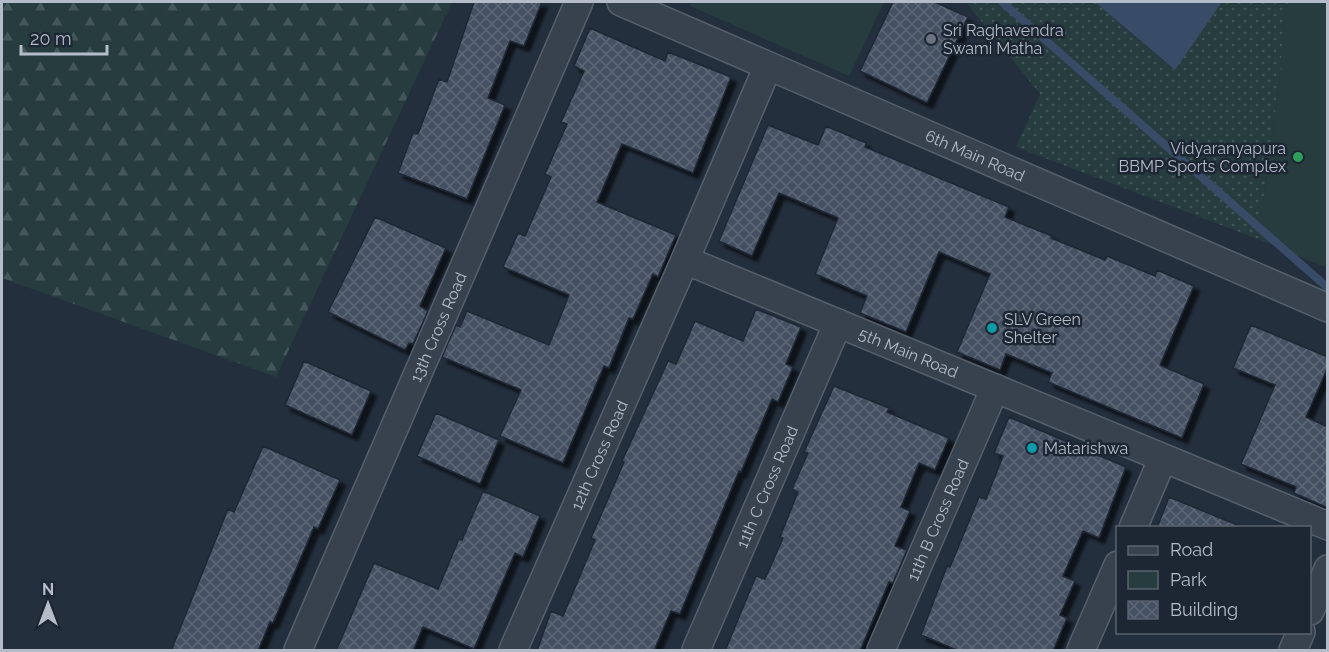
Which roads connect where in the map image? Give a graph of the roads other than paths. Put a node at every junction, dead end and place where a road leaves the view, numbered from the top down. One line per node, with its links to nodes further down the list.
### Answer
1 (579, 2): 15 (street, 13th Cross Road)
2 (621, 2): 3 (street, 6th Main Road)
3 (768, 66): 4 (street); 5 (street, 6th Main Road)
4 (685, 260): 6 (street, 5th Main Road); 16 (street, 12th Cross Road)
5 (1328, 308)
6 (838, 323): 7 (street, 5th Main Road); 17 (street, 11th C Cross Road)
7 (995, 387): 8 (street, 5th Main Road); 18 (street, 11th B Cross Road)
8 (1163, 458): 9 (street); 10 (street, 5th Main Road)
9 (1134, 526)
10 (1328, 526)
11 (1328, 569): 13 (street)
12 (1116, 570): 19 (street)
13 (1311, 609)
14 (1301, 634): 20 (street)
15 (298, 651)
16 (513, 651)
17 (696, 651)
18 (882, 651)
19 (1081, 651)
20 (1293, 651)

